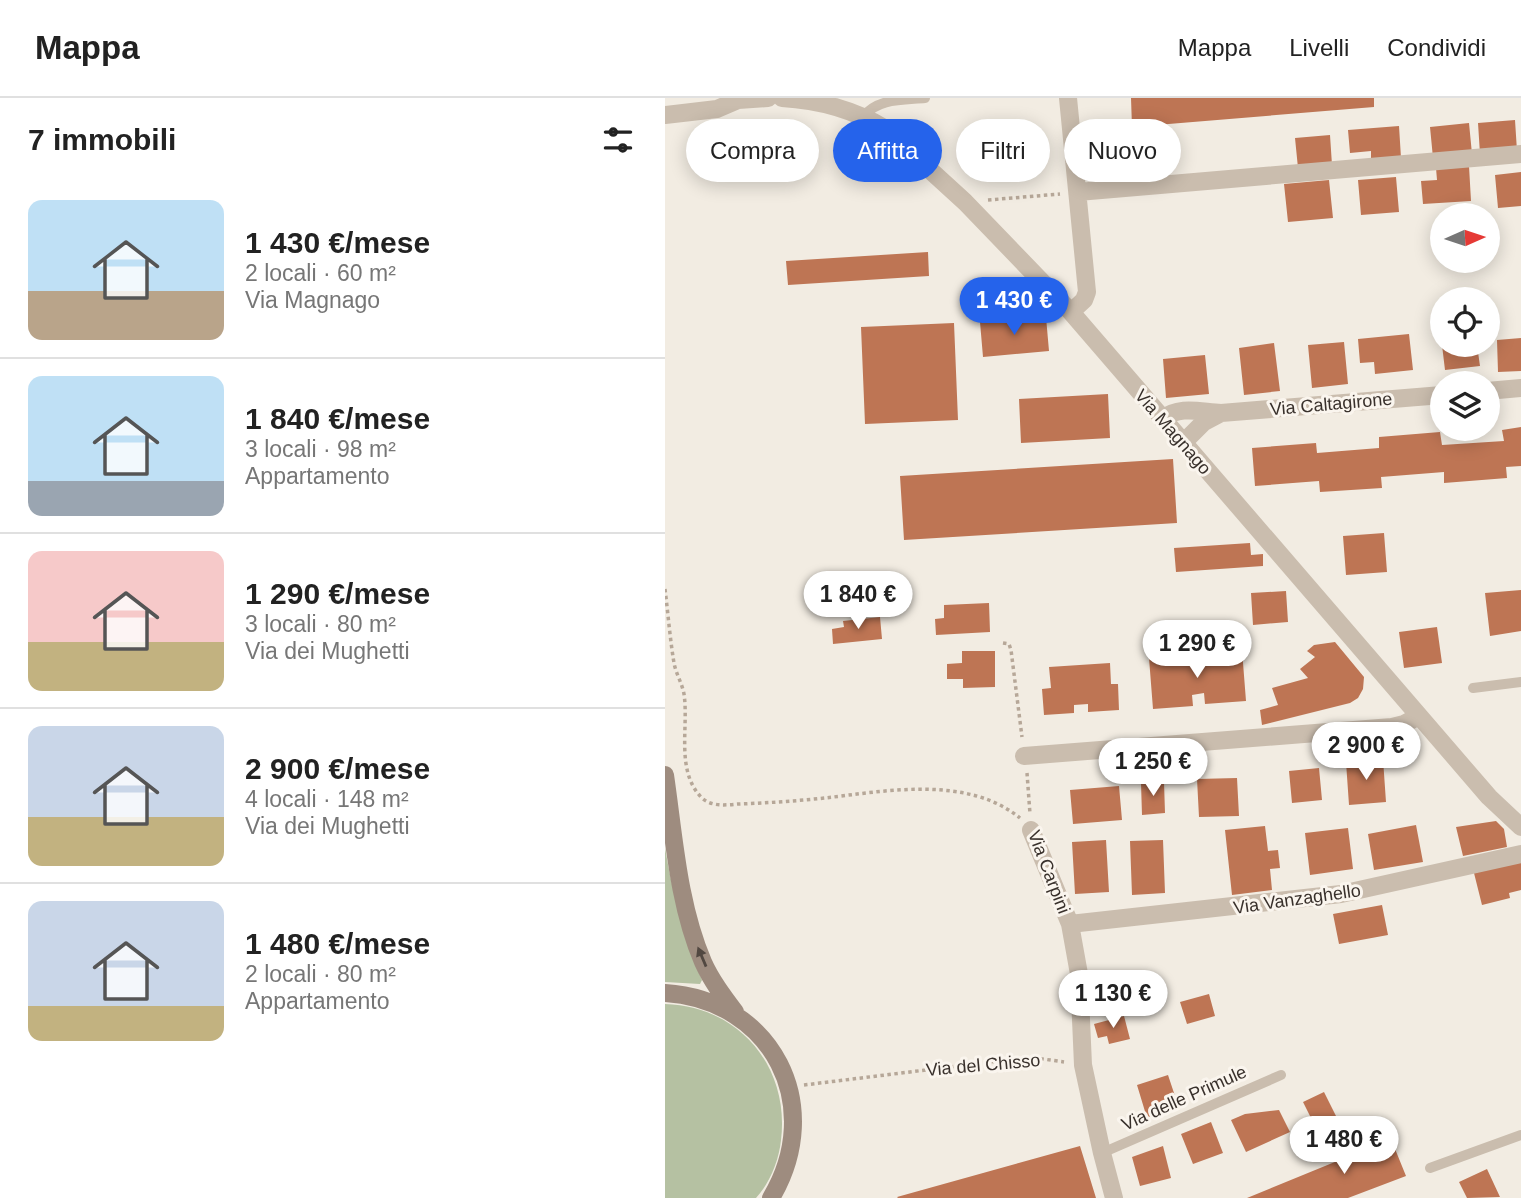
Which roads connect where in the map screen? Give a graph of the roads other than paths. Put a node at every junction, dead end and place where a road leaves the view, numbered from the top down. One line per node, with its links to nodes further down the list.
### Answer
1 (768, 98): 5 (street)
2 (782, 98): 7 (street, Via Magnago)
3 (925, 98): 7 (lane)
4 (1068, 98): 9 (street)
5 (738, 99): 6 (street)
6 (665, 115)
7 (863, 117): 10 (street, Via Magnago)
8 (1521, 154): 9 (street)
9 (1078, 192): 10 (street)
10 (1071, 312): 15 (street, Via Magnago)
11 (1521, 388): 12 (street)
12 (1500, 390)
13 (1430, 396): 14 (street, Via Caltagirone)
14 (1221, 413): 15 (street, Via Caltagirone); 16 (street)
15 (1163, 419): 16 (street, Via Magnago)
16 (1184, 443): 19 (street, Via Magnago)
17 (1521, 682): 18 (lane)
18 (1473, 688)
19 (1419, 716): 20 (street); 22 (street, Via Magnago)
20 (1024, 756)
21 (665, 775): 27 (main road, one-way to 21)
22 (1521, 827)
23 (1031, 830): 25 (street, Via Carpini)
24 (1521, 854): 25 (street, Via Vanzaghello)
25 (1069, 924): 30 (street, Via Carpini)
26 (665, 993): 27 (main road)
27 (737, 1015): 32 (main road)
28 (1281, 1075): 30 (lane, Via delle Primule)
29 (1521, 1135): 31 (lane)
30 (1102, 1153): 33 (street)
31 (1430, 1168)
32 (771, 1198)
33 (1114, 1198)

